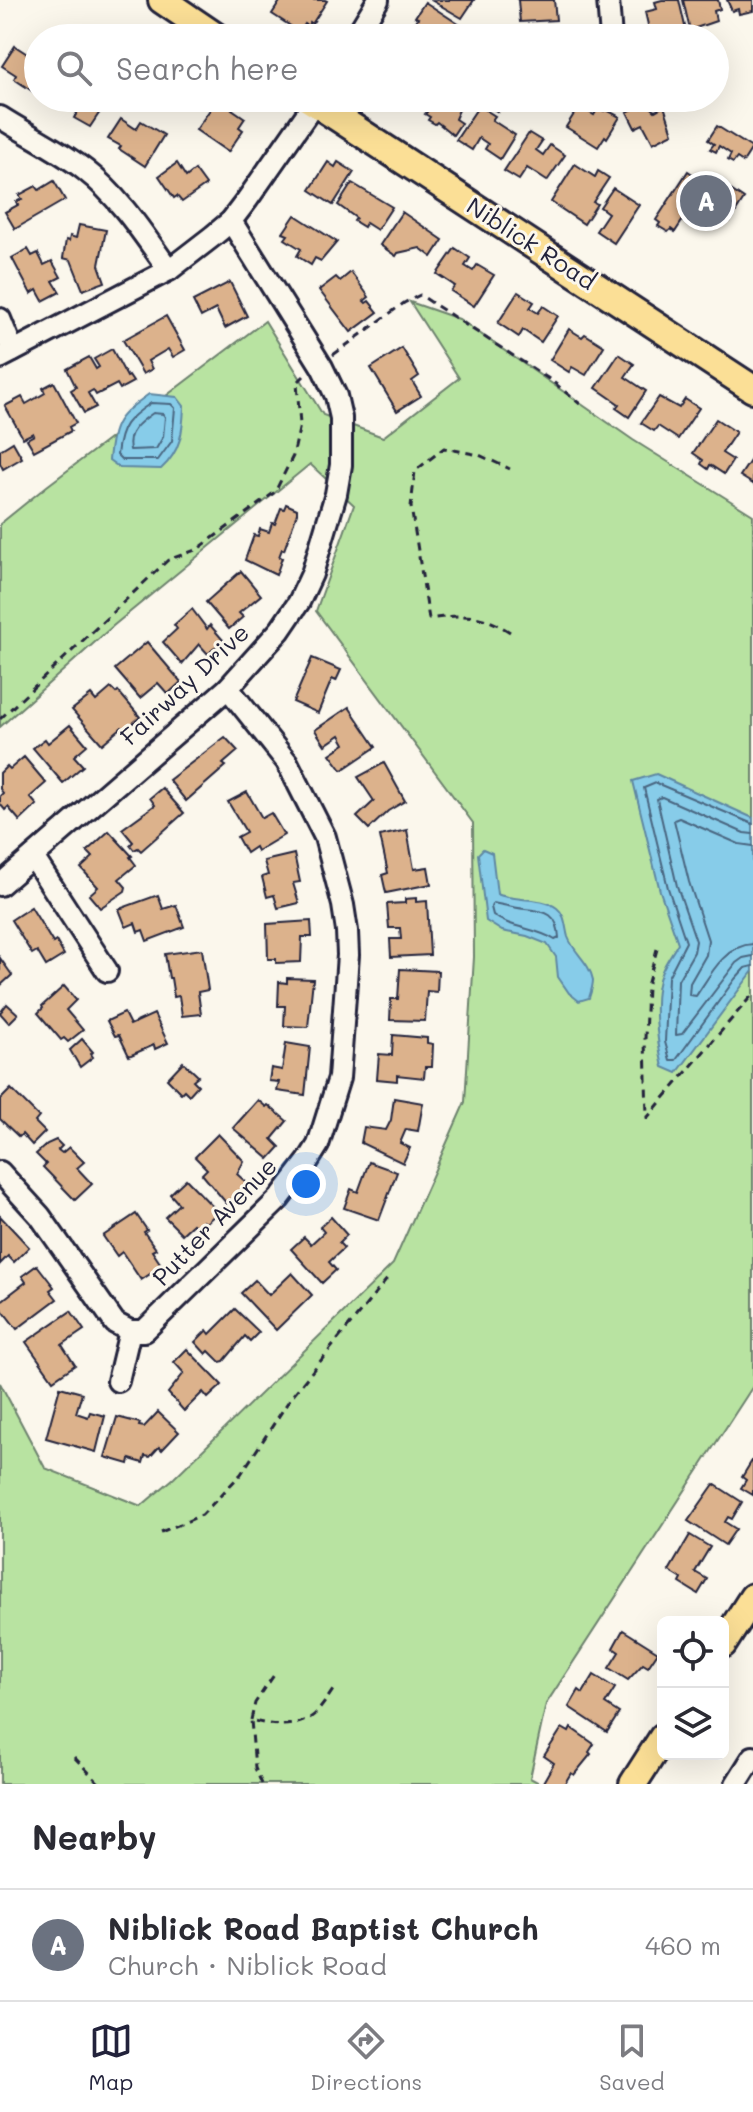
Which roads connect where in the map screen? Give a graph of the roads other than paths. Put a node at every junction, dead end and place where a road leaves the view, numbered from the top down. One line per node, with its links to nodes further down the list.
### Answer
1 (162, 0): 4 (main road)
2 (378, 0): 5 (street)
3 (608, 0): 6 (street)
4 (197, 24)
5 (363, 24)
6 (610, 24)
7 (305, 112): 10 (street)
8 (334, 112): 14 (main road, Niblick Road)
9 (3, 127): 11 (street)
10 (231, 221): 11 (street); 15 (street, Fairway Drive)
11 (169, 270): 13 (street)
12 (0, 319): 13 (street)
13 (7, 354)
14 (753, 389)
15 (228, 688): 16 (street, Fairway Drive); 20 (street, Putter Avenue)
16 (33, 857): 17 (street, Fairway Drive); 18 (street)
17 (0, 885)
18 (107, 971)
19 (0, 1172): 20 (street)
20 (130, 1331): 21 (street)
21 (118, 1381)
22 (753, 1597): 23 (main road)
23 (729, 1635)
24 (657, 1746): 26 (main road)
25 (753, 1757): 27 (street)
26 (633, 1784)
27 (736, 1784)

